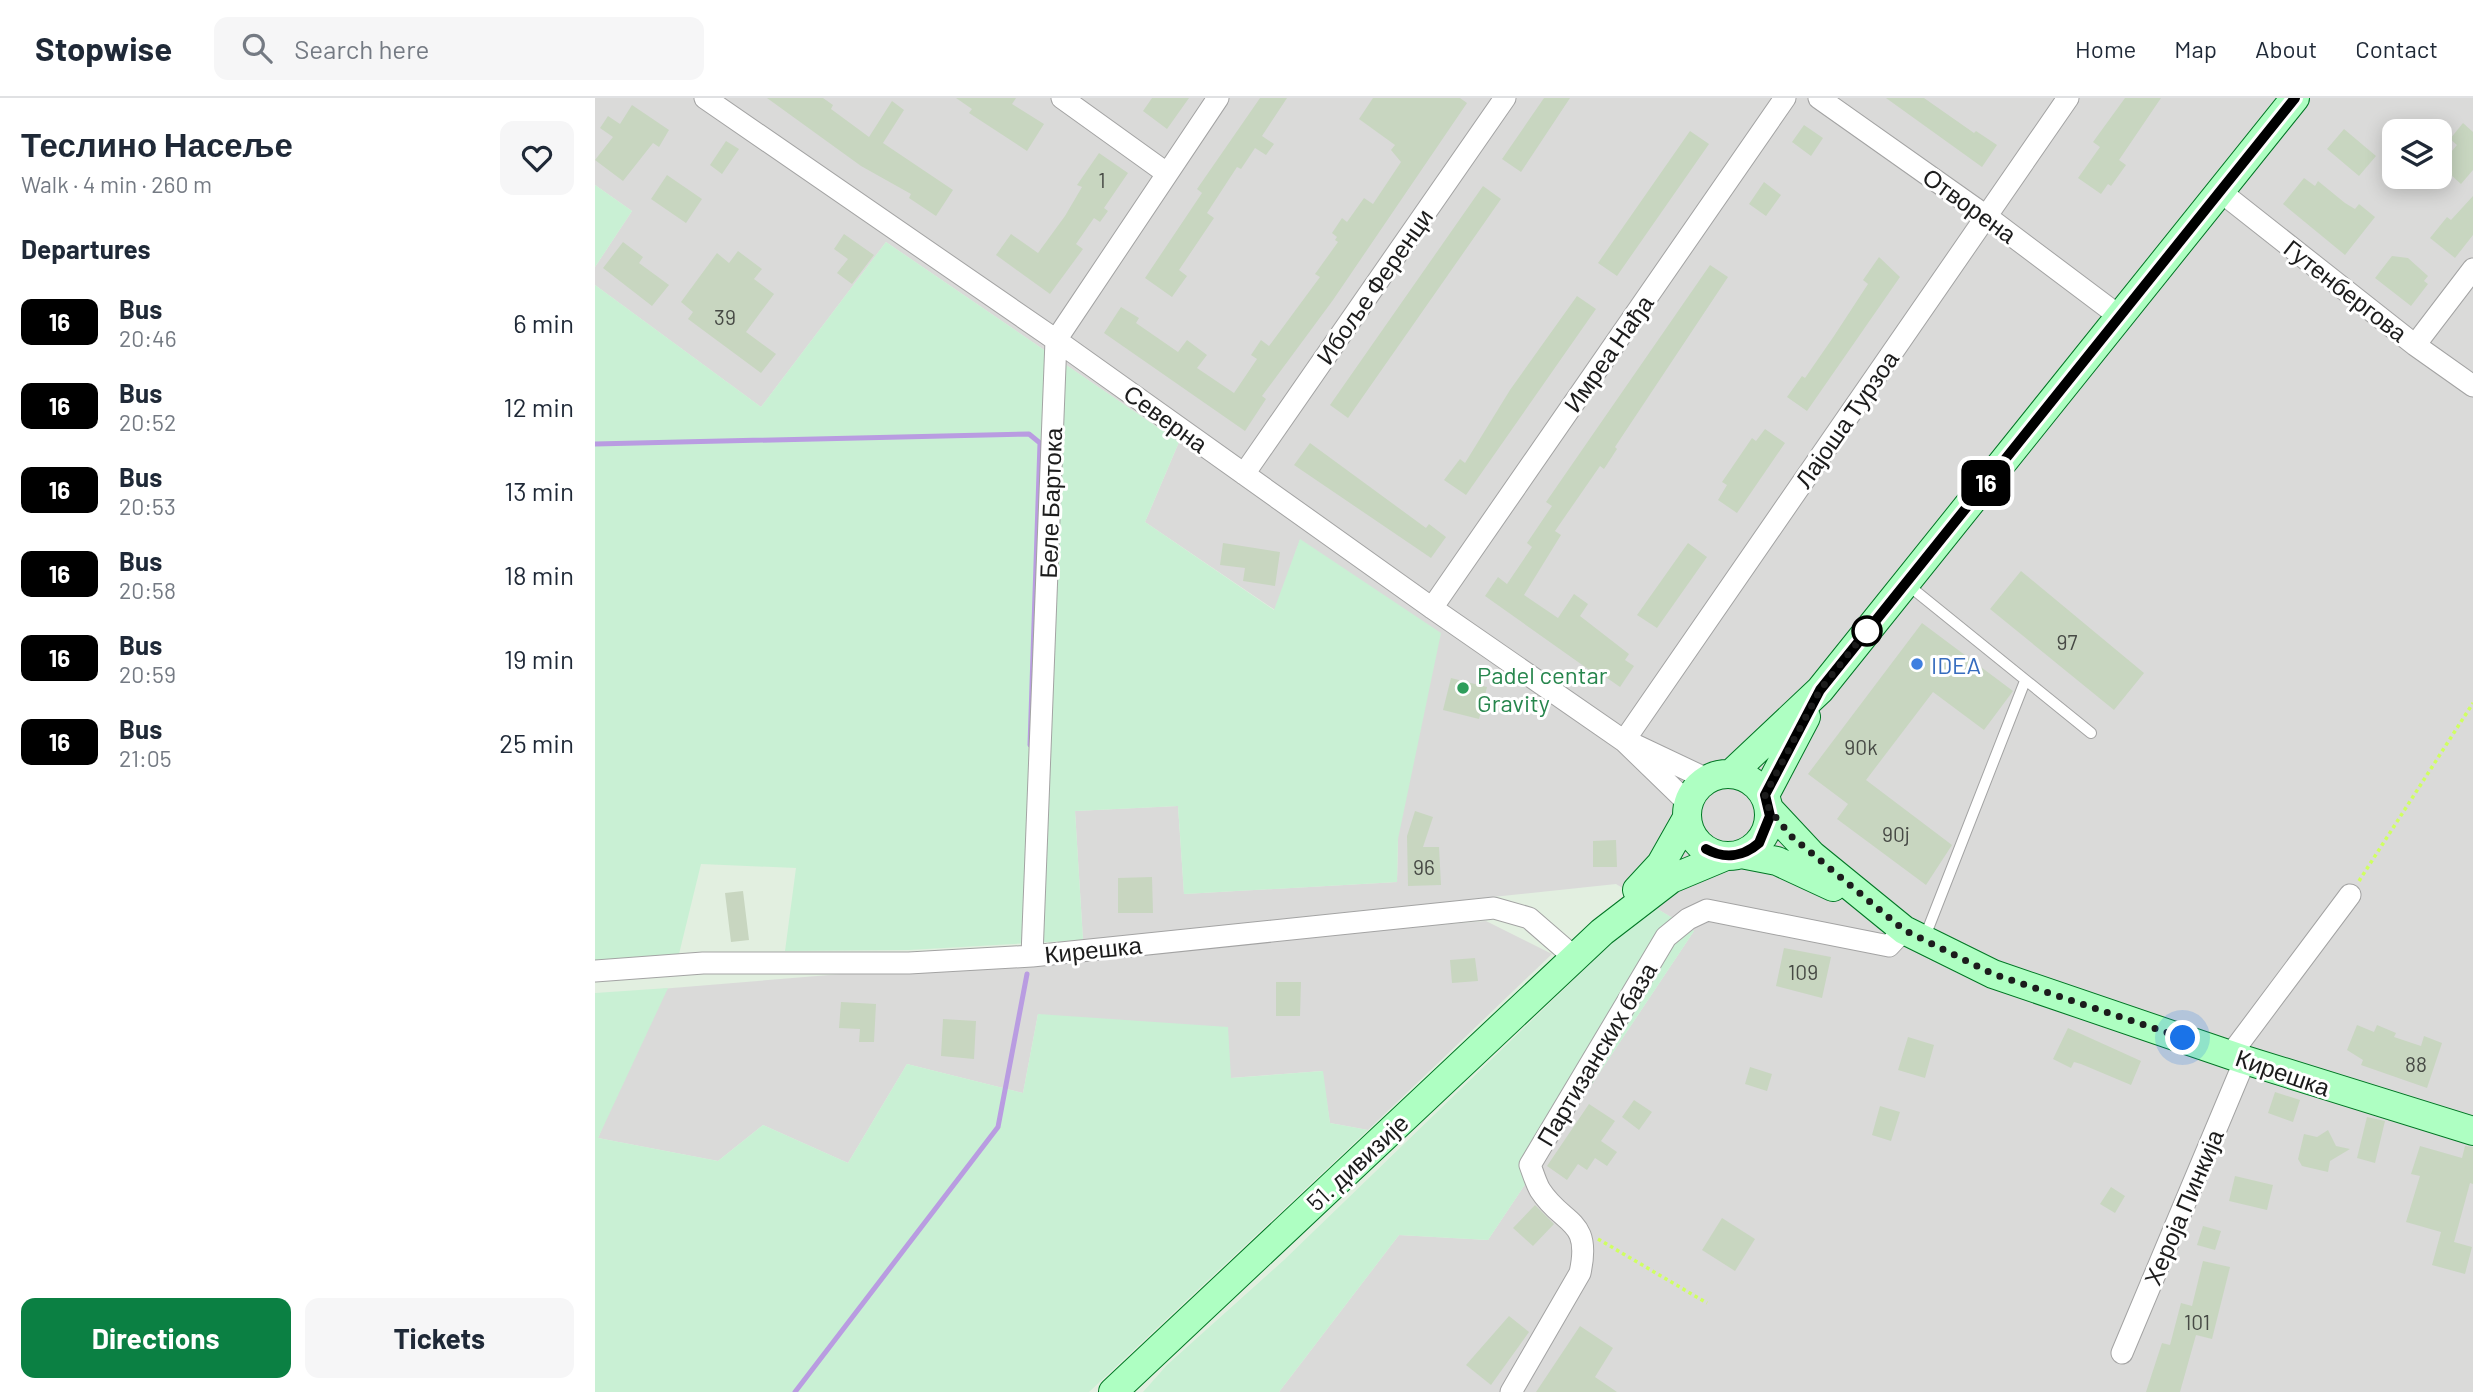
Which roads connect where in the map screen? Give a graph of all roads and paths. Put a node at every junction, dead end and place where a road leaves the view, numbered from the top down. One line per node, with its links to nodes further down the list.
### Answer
1 (705, 98): 14 (street, Северна)
2 (1062, 98): 9 (street)
3 (1218, 98): 9 (street)
4 (1505, 98): 17 (street, Ибоље Ференци)
5 (1785, 98): 19 (street, Имреа Нађа)
6 (1819, 98): 11 (street, Отворена)
7 (2069, 98): 11 (street, Лајоша Турзоа)
8 (2295, 98): 10 (street)
9 (1165, 172): 14 (street)
10 (2221, 192): 13 (street); 15 (street, Гутенбергова)
11 (1986, 216): 13 (street, Отворена); 24 (street, Лајоша Турзоа)
12 (2473, 269): 15 (street)
13 (2119, 316): 18 (street)
14 (1056, 340): 17 (street, Северна); 33 (street, Беле Бартока)
15 (2415, 345): 16 (street, Гутенбергова)
16 (2473, 386)
17 (1244, 474): 19 (street, Северна)
18 (1905, 583): 20 (lane); 21 (street)
19 (1431, 608): 24 (street, Северна)
20 (2025, 681): 23 (lane); 32 (lane)
21 (1820, 690): 25 (street); 26 (street)
22 (2473, 703): 29 (path)
23 (2091, 733)
24 (1624, 741): 25 (street, Северна); 27 (street, Северна)
25 (1720, 776): 26 (street); 27 (street)
26 (1767, 802): 28 (street); 30 (street, Кирешка)
27 (1688, 811): 28 (street); 31 (street, 51. дивизије)
28 (1733, 855): 30 (street, Кирешка); 31 (street, 51. дивизије)
29 (2350, 895): 36 (street, Хероја Пинкија)
30 (1868, 902): 32 (street, Кирешка)
31 (1602, 932): 34 (street, 51. дивизије)
32 (1914, 935): 36 (street, Кирешка); 38 (street, Партизанских база)
33 (1032, 956): 34 (street, Кирешка); 35 (street, Кирешка)
34 (1574, 957): 41 (street, 51. дивизије)
35 (595, 971)
36 (2238, 1057): 37 (street, Кирешка); 40 (street, Хероја Пинкија)
37 (2473, 1132)
38 (1582, 1237): 39 (path); 42 (street)
39 (1707, 1303)
40 (2122, 1353)
41 (1113, 1392)
42 (1511, 1392)

